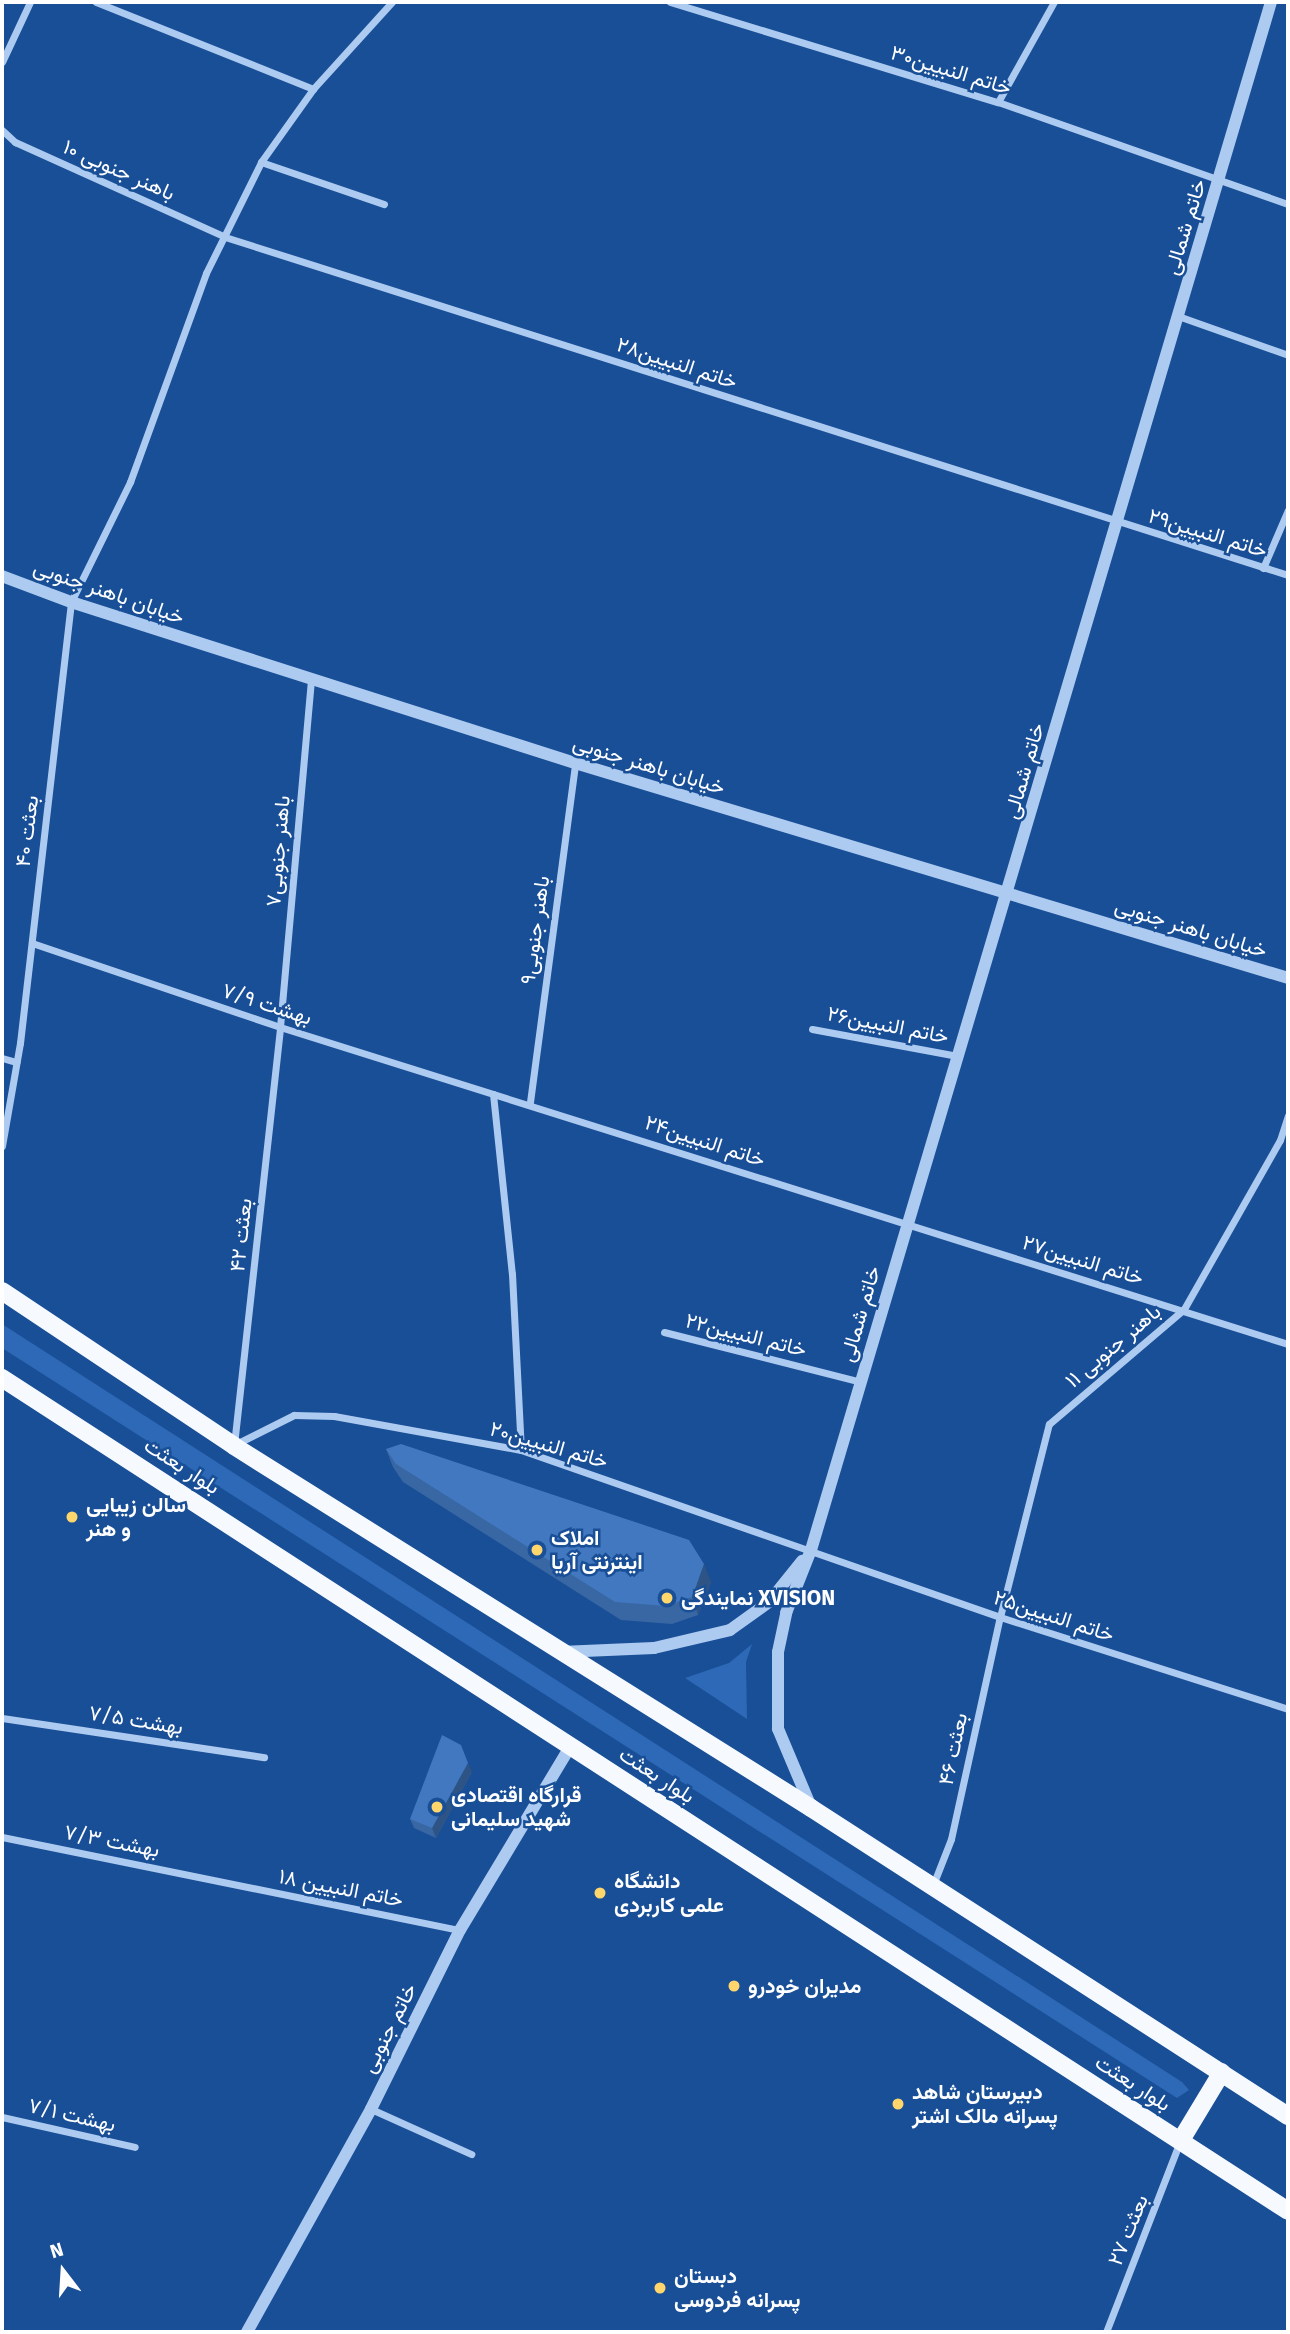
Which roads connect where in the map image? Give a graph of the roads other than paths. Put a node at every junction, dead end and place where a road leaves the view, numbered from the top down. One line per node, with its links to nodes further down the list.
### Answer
1 (30, 2): 7 (street)
2 (96, 2): 8 (street)
3 (391, 2): 8 (street)
4 (670, 2): 9 (street, خاتم النبیین۳۰)
5 (1054, 2): 9 (street)
6 (1271, 2): 12 (street, خاتم شمالی)
7 (2, 62)
8 (313, 89): 11 (street)
9 (998, 102): 12 (street, خاتم النبیین۳۰)
10 (2, 130): 15 (street, باهنر جنوبی ۱۰)
11 (261, 162): 13 (street); 15 (street)
12 (1218, 181): 14 (street, خاتم النبیین۳۰); 16 (street, خاتم شمالی)
13 (384, 204)
14 (1288, 204)
15 (225, 237): 19 (street, خاتم النبیین۲۸); 23 (street)
16 (1178, 316): 17 (street); 19 (street, خاتم شمالی)
17 (1288, 355)
18 (1288, 510): 20 (street)
19 (1117, 523): 20 (street, خاتم النبیین۲۹); 26 (street, خاتم شمالی)
20 (1263, 568): 21 (street, خاتم النبیین۲۹)
21 (1288, 575)
22 (2, 576): 23 (street, خیابان باهنر جنوبی)
23 (71, 602): 24 (street, خیابان باهنر جنوبی); 27 (street, بعثت ۴۰)
24 (311, 677): 25 (street, خیابان باهنر جنوبی); 29 (street, باهنر جنوبی۷)
25 (575, 763): 26 (street, خیابان باهنر جنوبی); 35 (street, باهنر جنوبی۹)
26 (1008, 893): 28 (street, خیابان باهنر جنوبی); 31 (street, خاتم شمالی)
27 (32, 943): 29 (street, بهشت ۷/۹); 33 (street, بعثت ۴۰)
28 (1288, 978)
29 (280, 1027): 34 (street, بهشت ۷/۹); 47 (street, بعثت ۴۲)
30 (812, 1029): 31 (street, خاتم النبیین۲۶)
31 (958, 1056): 39 (street, خاتم شمالی)
32 (2, 1058): 33 (street)
33 (16, 1062): 38 (street, بعثت ۴۰)
34 (493, 1094): 35 (street, خاتم النبیین۲۴); 48 (street)
35 (530, 1102): 39 (street, خاتم النبیین۲۴)
36 (1288, 1115): 37 (street, باهنر جنوبی ۱۱)
37 (1284, 1142): 41 (street, باهنر جنوبی ۱۱)
38 (2, 1146)
39 (906, 1224): 41 (street, خاتم النبیین۲۷); 45 (street, خاتم شمالی)
40 (2, 1291): 47 (main road)
41 (1184, 1309): 43 (street, خاتم النبیین۲۷); 50 (street, باهنر جنوبی ۱۱)
42 (664, 1332): 45 (street, خاتم النبیین۲۲)
43 (1288, 1344)
44 (2, 1378): 46 (street); 54 (main road, بلوار بعثت)
45 (860, 1382): 49 (street, خاتم شمالی)
46 (2, 1393)
47 (234, 1446): 48 (street, خاتم النبیین۲۰); 51 (main road)
48 (521, 1450): 49 (street, خاتم النبیین۲۰)
49 (811, 1550): 50 (street, خاتم النبیین۲۵); 51 (street); 56 (street, خاتم شمالی)
50 (999, 1617): 52 (street, خاتم النبیین۲۵); 59 (street, بعثت ۴۶)
51 (559, 1652): 56 (main road)
52 (1288, 1709)
53 (2, 1718): 55 (street, بهشت ۷/۵)
54 (571, 1745): 60 (street, خاتم جنوبی); 65 (main road, بلوار بعثت)
55 (264, 1757)
56 (811, 1808): 59 (main road)
57 (2, 1837): 58 (street, بهشت ۷/۳)
58 (215, 1880): 60 (street, خاتم النبیین ۱۸)
59 (933, 1886): 61 (main road)
60 (460, 1930): 62 (street, خاتم جنوبی)
61 (1222, 2072): 63 (main road); 65 (main road)
62 (371, 2109): 67 (street); 69 (street, خاتم جنوبی)
63 (1288, 2116)
64 (2, 2117): 66 (street, بهشت ۷/۱)
65 (1181, 2140): 68 (main road, بلوار بعثت); 70 (street, بعثت ۲۷)
66 (135, 2147)
67 (471, 2154)
68 (1288, 2211)
69 (247, 2332)
70 (1106, 2332)

